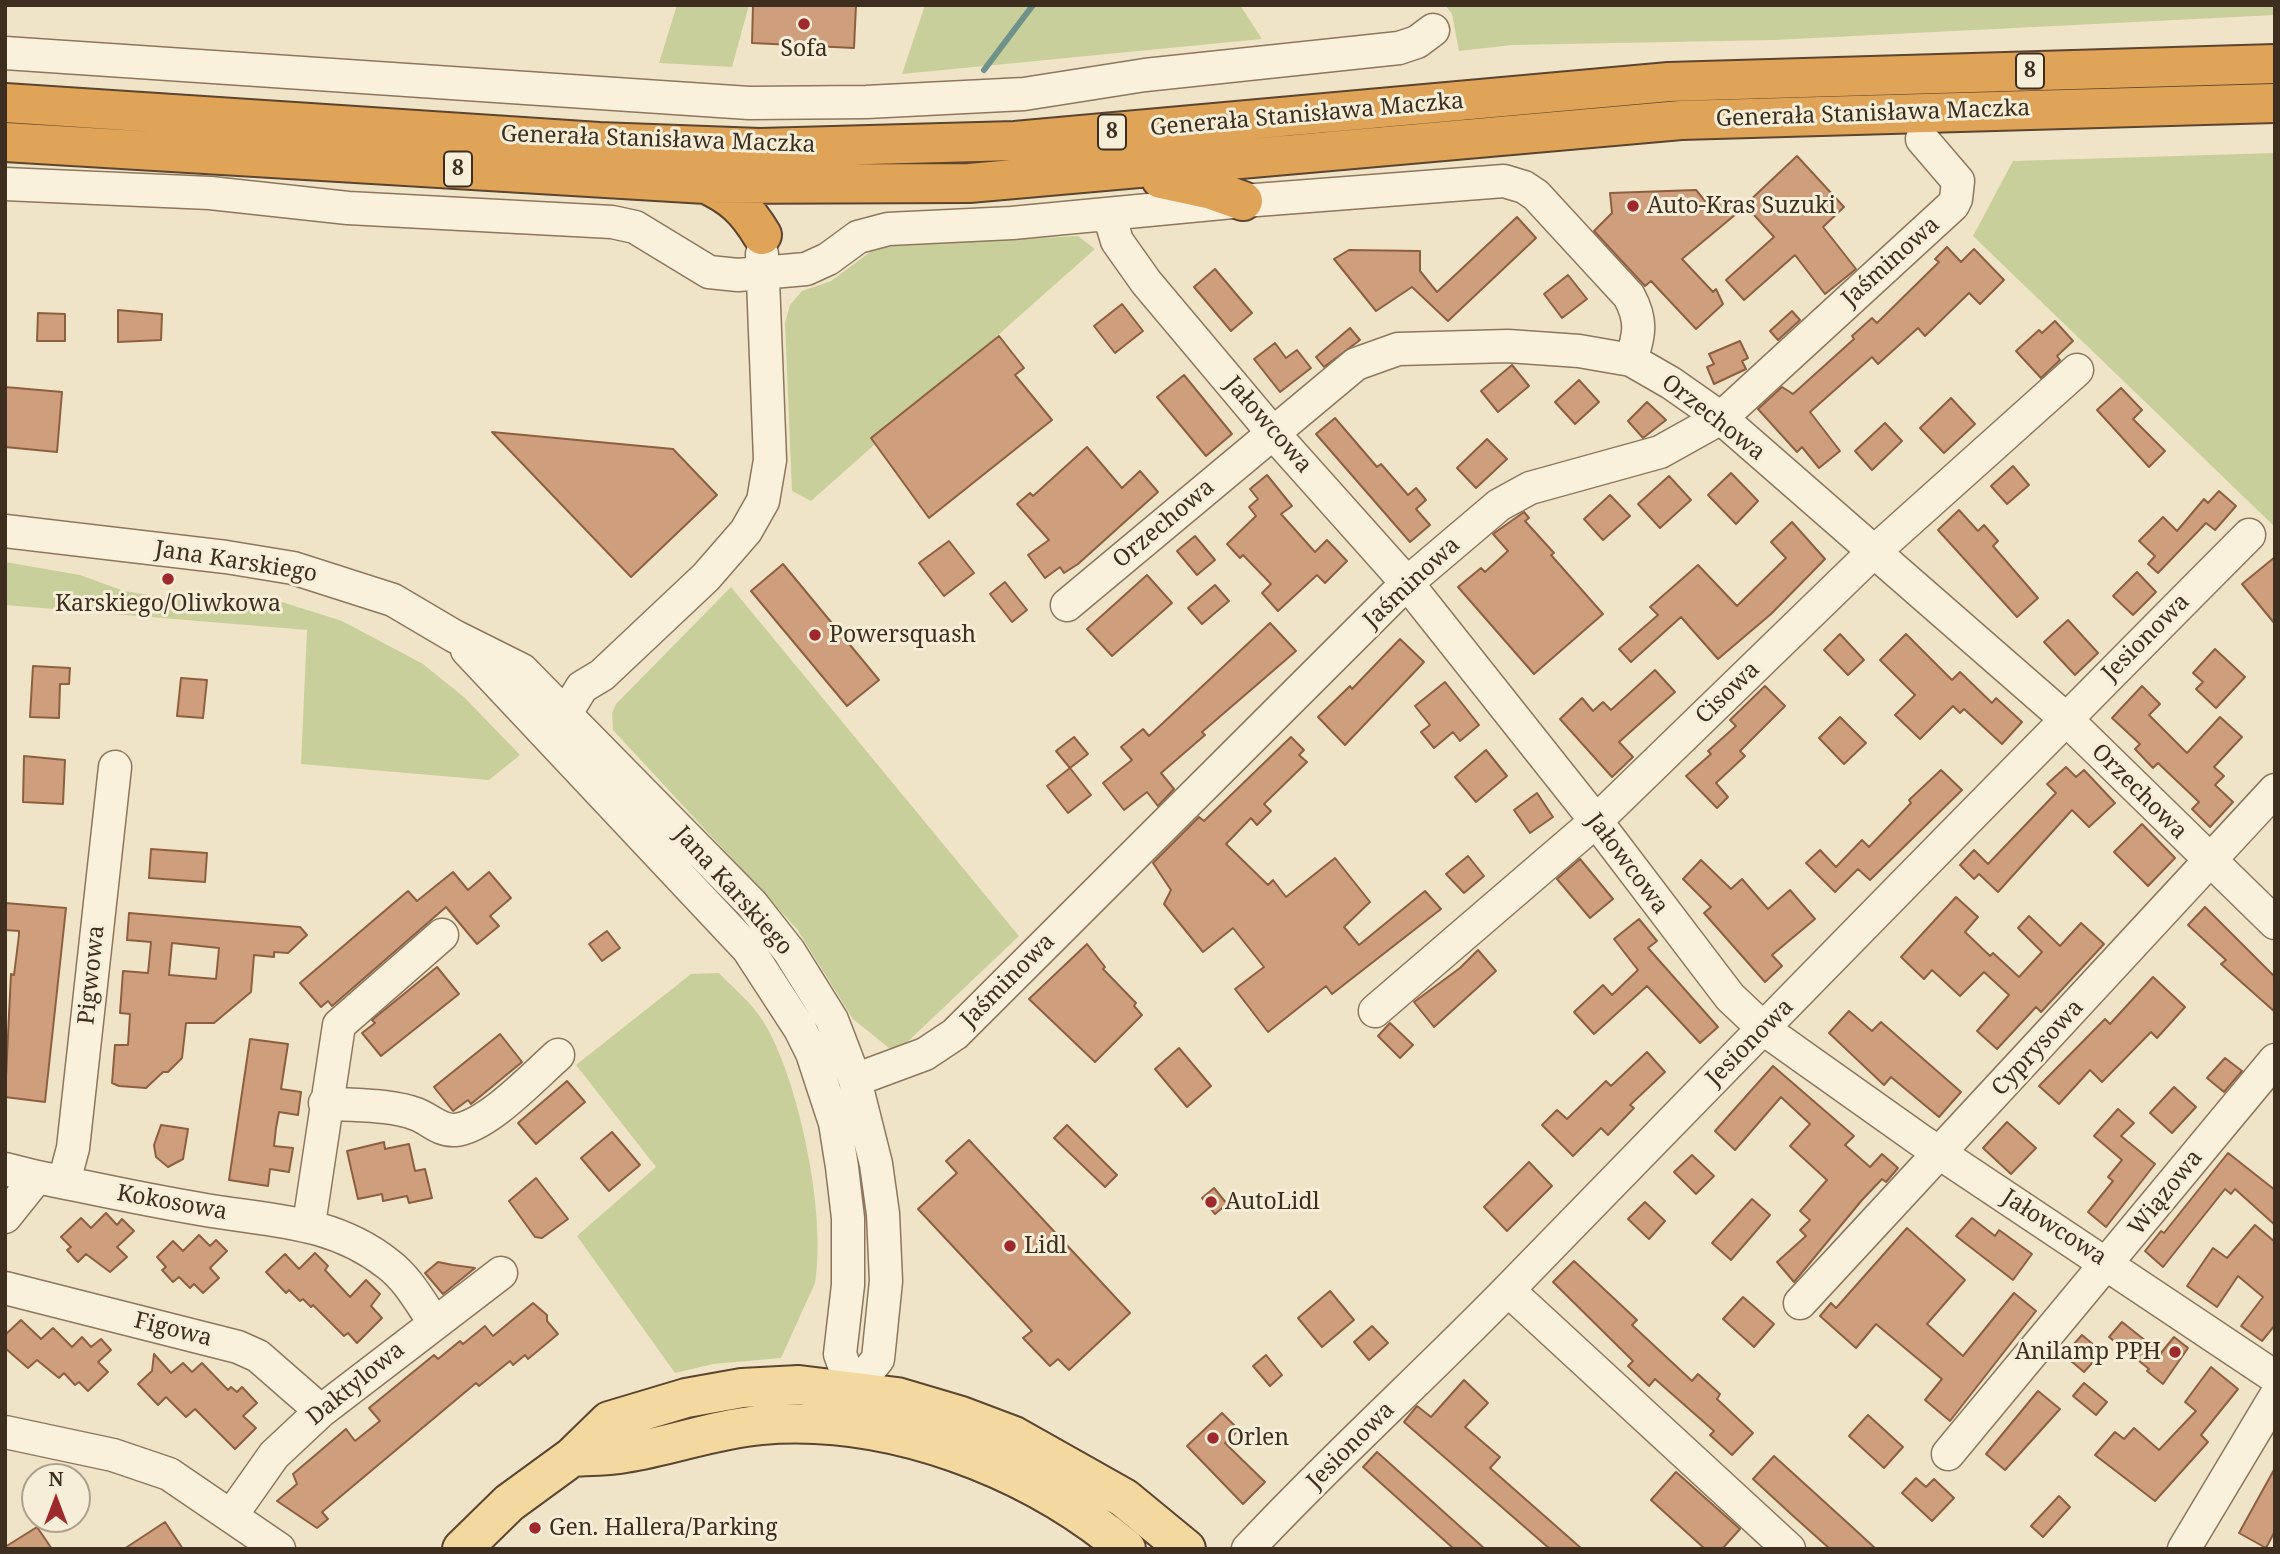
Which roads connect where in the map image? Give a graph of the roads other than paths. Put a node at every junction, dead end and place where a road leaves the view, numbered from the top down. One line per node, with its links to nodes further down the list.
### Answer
1 (1433, 30): 2 (street)
2 (5, 53)
3 (2275, 56): 5 (highway)
4 (2275, 64): 5 (highway, Generała Stanisława Maczka / 8)
5 (2229, 65): 6 (highway, Generała Stanisława Maczka / 8)
6 (5, 103)
7 (2275, 103): 8 (highway, Generała Stanisława Maczka / 8)
8 (2230, 105): 9 (highway); 12 (highway, Generała Stanisława Maczka / 8)
9 (2275, 112)
10 (1922, 139): 22 (street, Jaśminowa)
11 (5, 142): 14 (highway, Generała Stanisława Maczka / 8)
12 (1121, 171): 15 (highway, Generała Stanisława Maczka / 8); 16 (highway)
13 (5, 184): 19 (street)
14 (706, 184): 15 (highway, Generała Stanisława Maczka / 8); 18 (highway)
15 (814, 185): 18 (highway)
16 (1243, 201): 17 (street); 20 (street)
17 (1109, 214): 19 (street); 23 (street, Jałowcowa)
18 (762, 235): 19 (street)
19 (763, 273): 30 (street)
20 (1631, 360): 22 (street, Orzechowa); 23 (street, Orzechowa)
21 (2077, 370): 26 (street, Cisowa)
22 (1721, 418): 26 (street, Orzechowa); 27 (street, Jaśminowa)
23 (1273, 433): 27 (street, Jałowcowa); 28 (street, Orzechowa)
24 (5, 531): 30 (street, Jana Karskiego)
25 (2249, 535): 29 (street, Jesionowa)
26 (1873, 552): 29 (street, Orzechowa); 33 (street, Cisowa)
27 (1407, 583): 33 (street, Jałowcowa); 41 (street, Jaśminowa)
28 (1067, 606)
29 (2066, 719): 34 (street, Orzechowa); 38 (street, Jesionowa)
30 (554, 723): 41 (street, Jana Karskiego); 45 (street, Jana Karskiego)
31 (115, 767): 47 (street, Pigwowa)
32 (2275, 790): 34 (street, Cyprysowa)
33 (1596, 821): 37 (street, Cisowa); 38 (street, Jałowcowa)
34 (2209, 861): 35 (street, Orzechowa); 43 (street, Cyprysowa)
35 (2275, 923)
36 (442, 935): 42 (street)
37 (1375, 1011)
38 (1765, 1030): 43 (street, Jałowcowa); 53 (street, Jesionowa)
39 (558, 1055): 42 (street)
40 (2275, 1060): 50 (street, Wiązowa)
41 (855, 1080): 44 (street, Jana Karskiego)
42 (326, 1103): 49 (street)
43 (1941, 1154): 50 (street, Jałowcowa); 54 (street, Cyprysowa)
44 (876, 1164): 45 (street); 57 (street, Jana Karskiego)
45 (842, 1167): 57 (street, Jana Karskiego)
46 (5, 1169): 47 (street, Kokosowa)
47 (51, 1179): 48 (street); 49 (street, Kokosowa)
48 (5, 1217)
49 (309, 1224): 55 (street, Kokosowa)
50 (2109, 1264): 56 (street, Jałowcowa); 64 (street, Wiązowa)
51 (501, 1273): 55 (street, Daktylowa)
52 (5, 1288): 59 (street, Figowa)
53 (1508, 1290): 71 (street, Jesionowa); 72 (street)
54 (1800, 1303)
55 (434, 1322): 59 (street, Daktylowa)
56 (2275, 1377)
57 (853, 1390): 60 (main road); 61 (street, Jana Karskiego); 65 (main road)
58 (2275, 1397): 73 (street)
59 (321, 1411): 66 (street, Daktylowa)
60 (961, 1416): 63 (main road); 70 (main road)
61 (846, 1427): 63 (main road); 65 (main road)
62 (5, 1432): 66 (street)
63 (952, 1452): 69 (main road)
64 (1948, 1454)
65 (572, 1457): 68 (main road)
66 (231, 1516): 67 (street)
67 (279, 1549)
68 (462, 1549)
69 (1126, 1549)
70 (1186, 1549)
71 (1248, 1549)
72 (1788, 1549)
73 (2184, 1549)

